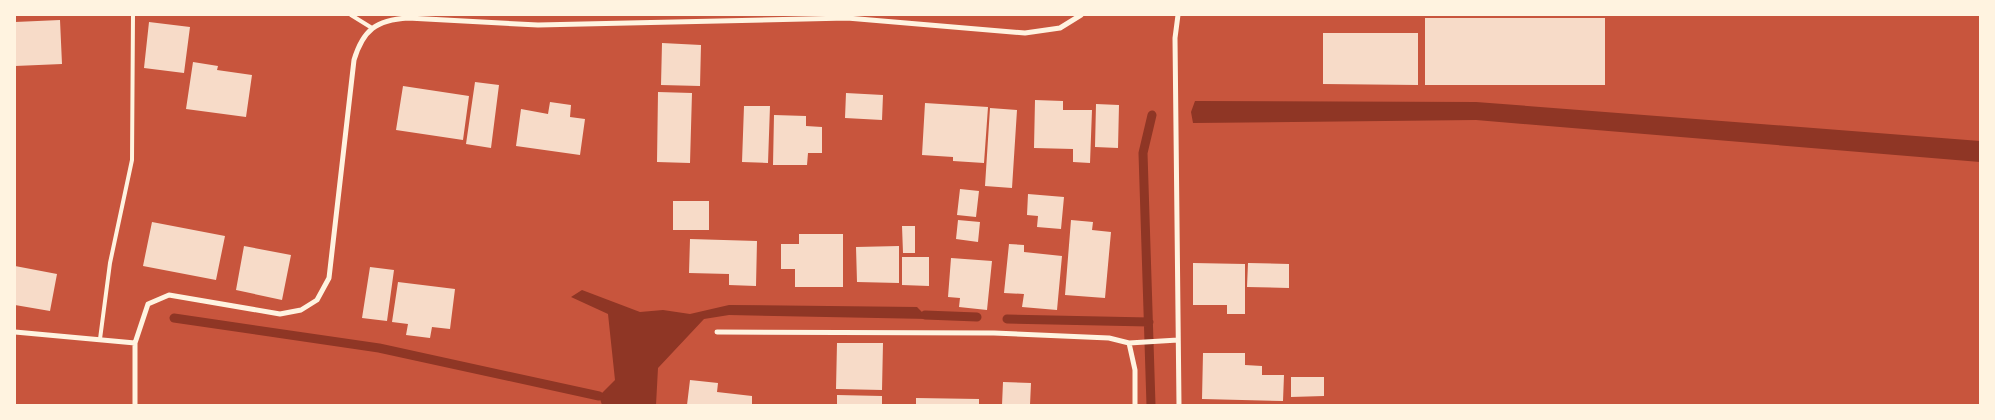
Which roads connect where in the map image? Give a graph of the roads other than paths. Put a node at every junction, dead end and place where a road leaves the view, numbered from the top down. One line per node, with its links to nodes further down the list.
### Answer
1 (133, 15): 8 (lane)
2 (351, 15): 5 (lane)
3 (1081, 15): 5 (street)
4 (1178, 15): 9 (street)
5 (372, 28): 10 (street)
6 (15, 332): 8 (street)
7 (717, 332): 11 (street)
8 (100, 339): 10 (street)
9 (1178, 340): 11 (street); 14 (street)
10 (135, 343): 12 (street)
11 (1129, 343): 13 (street)
12 (135, 405)
13 (1135, 405)
14 (1179, 405)

